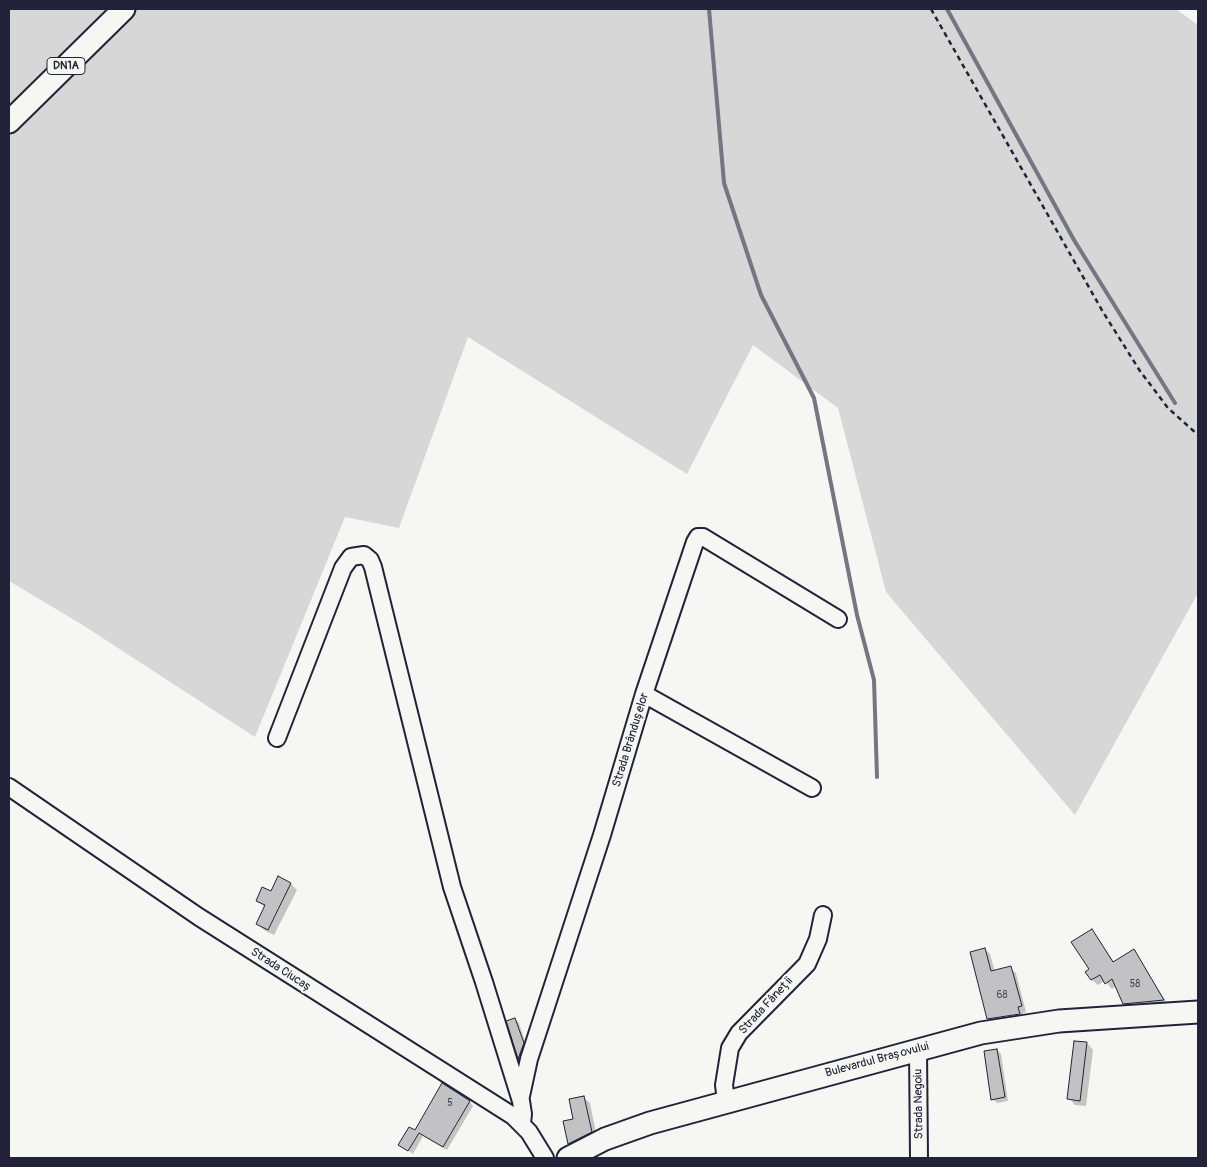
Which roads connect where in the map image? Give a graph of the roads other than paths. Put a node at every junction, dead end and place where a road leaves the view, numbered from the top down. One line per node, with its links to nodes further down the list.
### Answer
1 (124, 9): 2 (main road, DN1A)
2 (9, 122)
3 (838, 619): 4 (street, Strada Brândușelor)
4 (644, 694): 7 (street); 11 (street, Strada Brândușelor)
5 (277, 738): 11 (street, Strada Brândușelor)
6 (9, 787): 13 (street, Strada Ciucaș)
7 (812, 788)
8 (823, 915): 12 (street, Strada Fâneții)
9 (1198, 1012): 10 (main road, Bulevardul Brașovului)
10 (918, 1049): 12 (main road, Bulevardul Brașovului); 16 (street, Strada Negoiu)
11 (521, 1101): 13 (street, Strada Brândușelor)
12 (726, 1102): 15 (main road, Bulevardul Brașovului)
13 (522, 1123): 14 (street, Strada Ciucaș)
14 (546, 1158)
15 (568, 1158)
16 (920, 1158)

